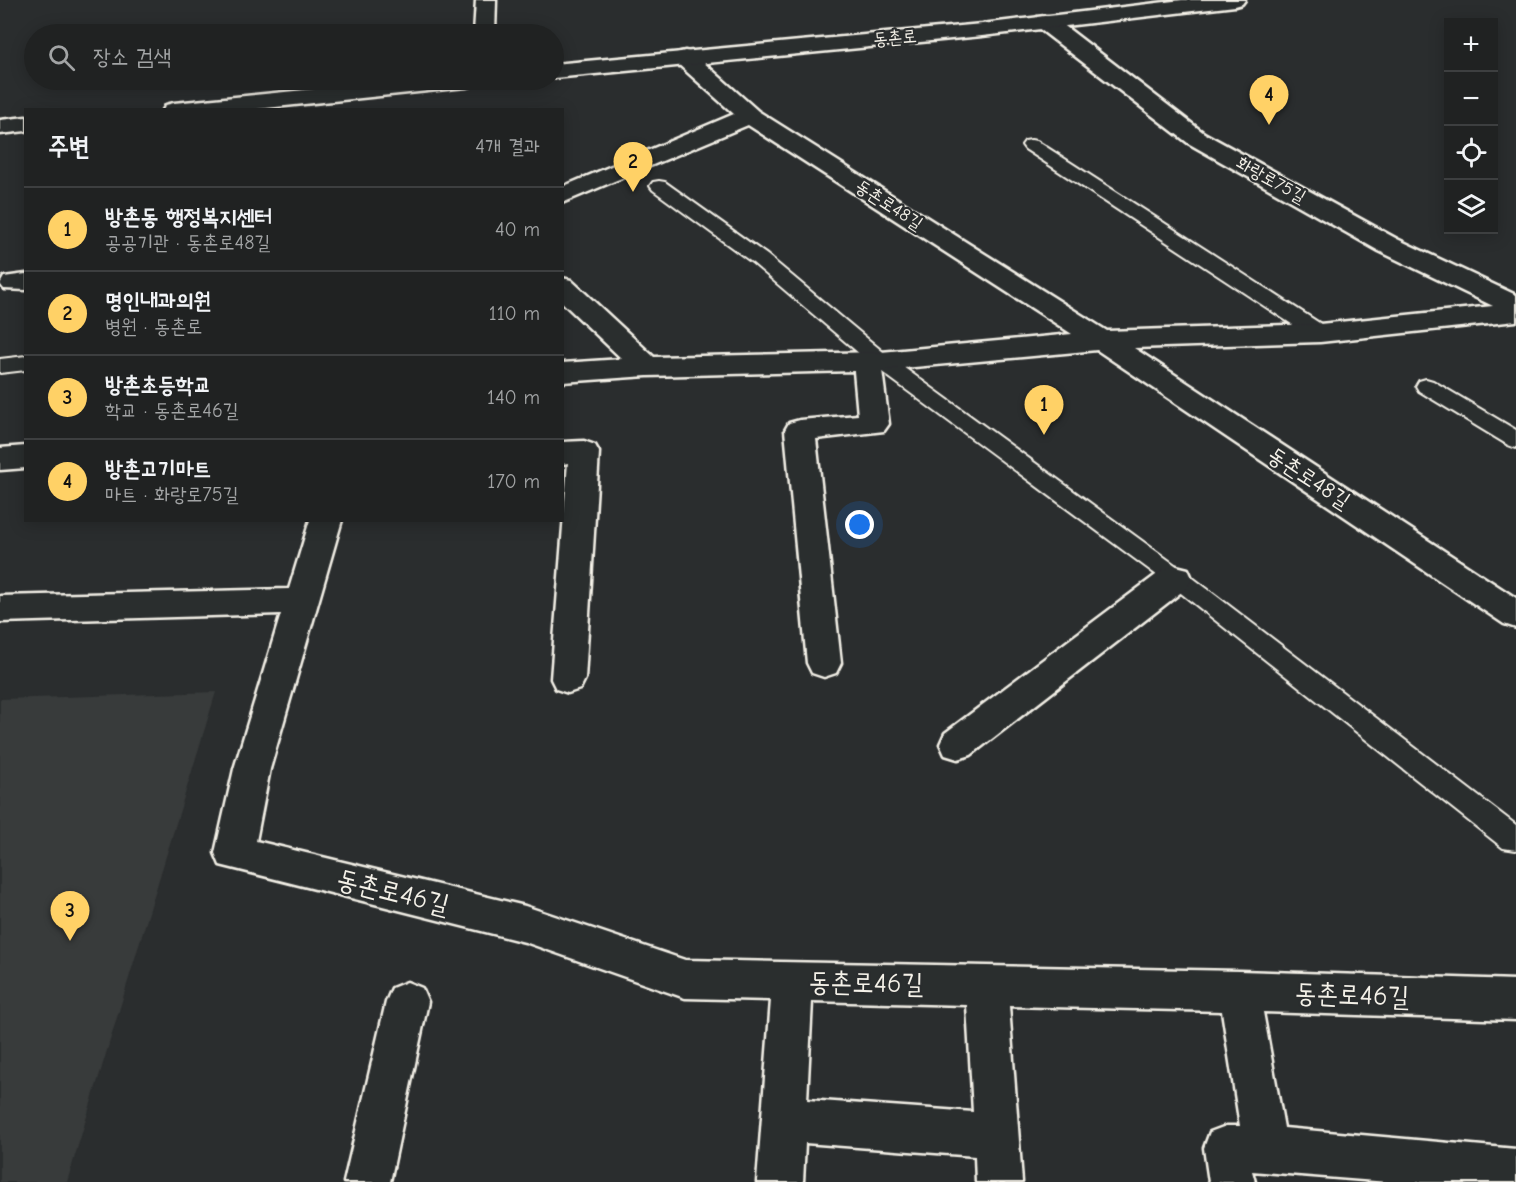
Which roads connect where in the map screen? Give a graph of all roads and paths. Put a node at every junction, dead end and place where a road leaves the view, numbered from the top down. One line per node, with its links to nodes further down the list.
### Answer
1 (486, 0): 4 (street)
2 (1235, 0): 3 (street, 동촌로)
3 (1045, 22): 5 (street, 동촌로); 16 (street, 화랑로75길)
4 (485, 24)
5 (685, 58): 6 (street, 동촌로); 9 (street, 동촌로48길)
6 (564, 70)
7 (372, 90): 8 (street)
8 (204, 108)
9 (750, 116): 14 (street); 19 (street, 동촌로48길)
10 (24, 124): 11 (street)
11 (0, 127)
12 (1030, 146): 18 (lane)
13 (659, 186): 20 (lane)
14 (564, 195)
15 (564, 288): 23 (street)
16 (1516, 306)
17 (1516, 312): 18 (street)
18 (1320, 333): 19 (street)
19 (1102, 340): 20 (street); 34 (street, 동촌로48길)
20 (874, 361): 23 (street); 31 (lane); 35 (street)
21 (24, 363): 22 (lane)
22 (0, 366)
23 (647, 367): 24 (street)
24 (564, 373)
25 (1426, 386): 26 (lane)
26 (1516, 441)
27 (564, 453): 36 (street)
28 (24, 457): 29 (street)
29 (0, 459)
30 (325, 522): 32 (street)
31 (1180, 581): 37 (street); 38 (lane)
32 (303, 601): 33 (street); 39 (street, 동촌로46길)
33 (0, 609)
34 (1516, 615)
35 (824, 663)
36 (568, 679)
37 (958, 744)
38 (1513, 839)
39 (793, 981): 40 (street, 동촌로46길); 44 (street)
40 (987, 986): 41 (street, 동촌로46길); 45 (street)
41 (1239, 992): 42 (street, 동촌로46길); 46 (street)
42 (1516, 1000)
43 (407, 1002): 48 (street)
44 (784, 1120): 45 (street); 49 (street)
45 (996, 1136): 50 (street)
46 (1266, 1149): 47 (street); 51 (street)
47 (1516, 1170)
48 (367, 1182)
49 (780, 1182)
50 (999, 1182)
51 (1232, 1182)

